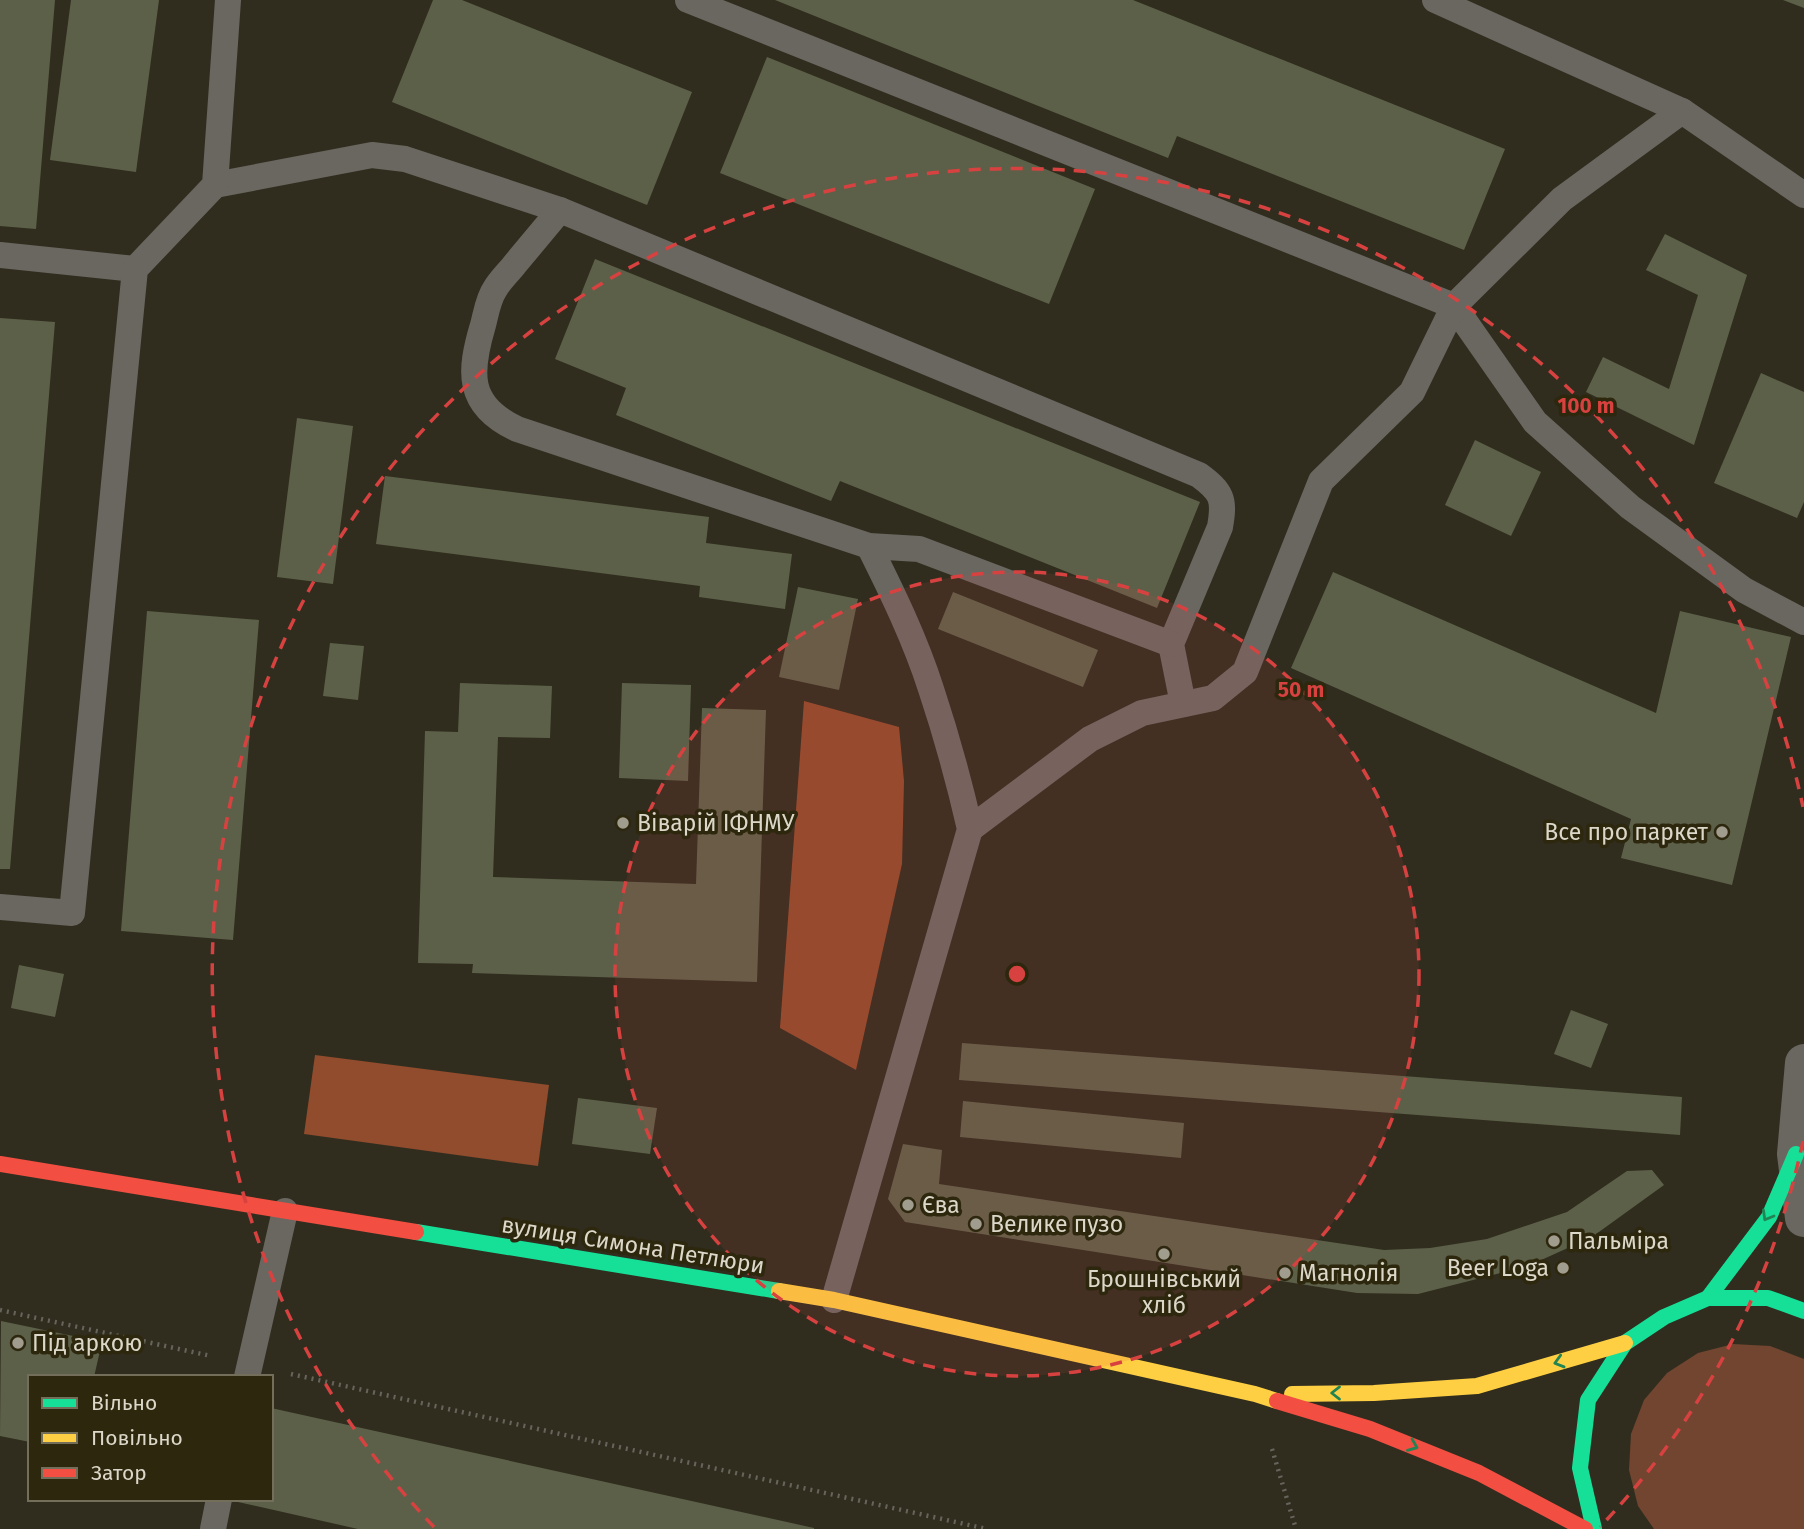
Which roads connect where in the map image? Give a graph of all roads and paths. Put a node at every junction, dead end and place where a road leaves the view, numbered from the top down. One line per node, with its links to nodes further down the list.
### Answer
1 (228, 0): 5 (lane)
2 (688, 0): 10 (lane)
3 (1435, 0): 4 (lane)
4 (1682, 111): 6 (lane); 10 (lane)
5 (215, 185): 7 (lane); 9 (lane)
6 (1804, 195)
7 (560, 210): 11 (lane); 13 (lane)
8 (0, 255): 9 (lane)
9 (135, 269): 16 (lane)
10 (1454, 306): 12 (lane); 14 (lane)
11 (869, 546): 13 (lane); 15 (lane)
12 (1804, 622)
13 (1171, 644): 14 (lane)
14 (1183, 704): 15 (lane)
15 (970, 829): 23 (lane)
16 (0, 907)
17 (1804, 1063): 18 (street)
18 (1796, 1154): 21 (street); 22 (main road, one-way to 22)
19 (2, 1173): 20 (main road, вулиця Симона Петлюри)
20 (285, 1211): 23 (main road, вулиця Симона Петлюри); 27 (lane)
21 (1804, 1218)
22 (1708, 1298): 25 (main road); 26 (main road)
23 (834, 1300): 30 (main road, вулиця Симона Петлюри)
24 (0, 1310): 27 (path)
25 (1804, 1311)
26 (1625, 1343): 30 (main road, вулиця Симона Петлюри, one-way to 30); 36 (main road)
27 (249, 1371): 28 (path)
28 (268, 1375)
29 (273, 1376): 33 (path)
30 (1255, 1394): 34 (path); 35 (main road, вулиця Симона Петлюри, one-way to 35)
31 (219, 1501): 32 (lane)
32 (213, 1529)
33 (987, 1529)
34 (1296, 1529)
35 (1585, 1529)
36 (1594, 1529)

